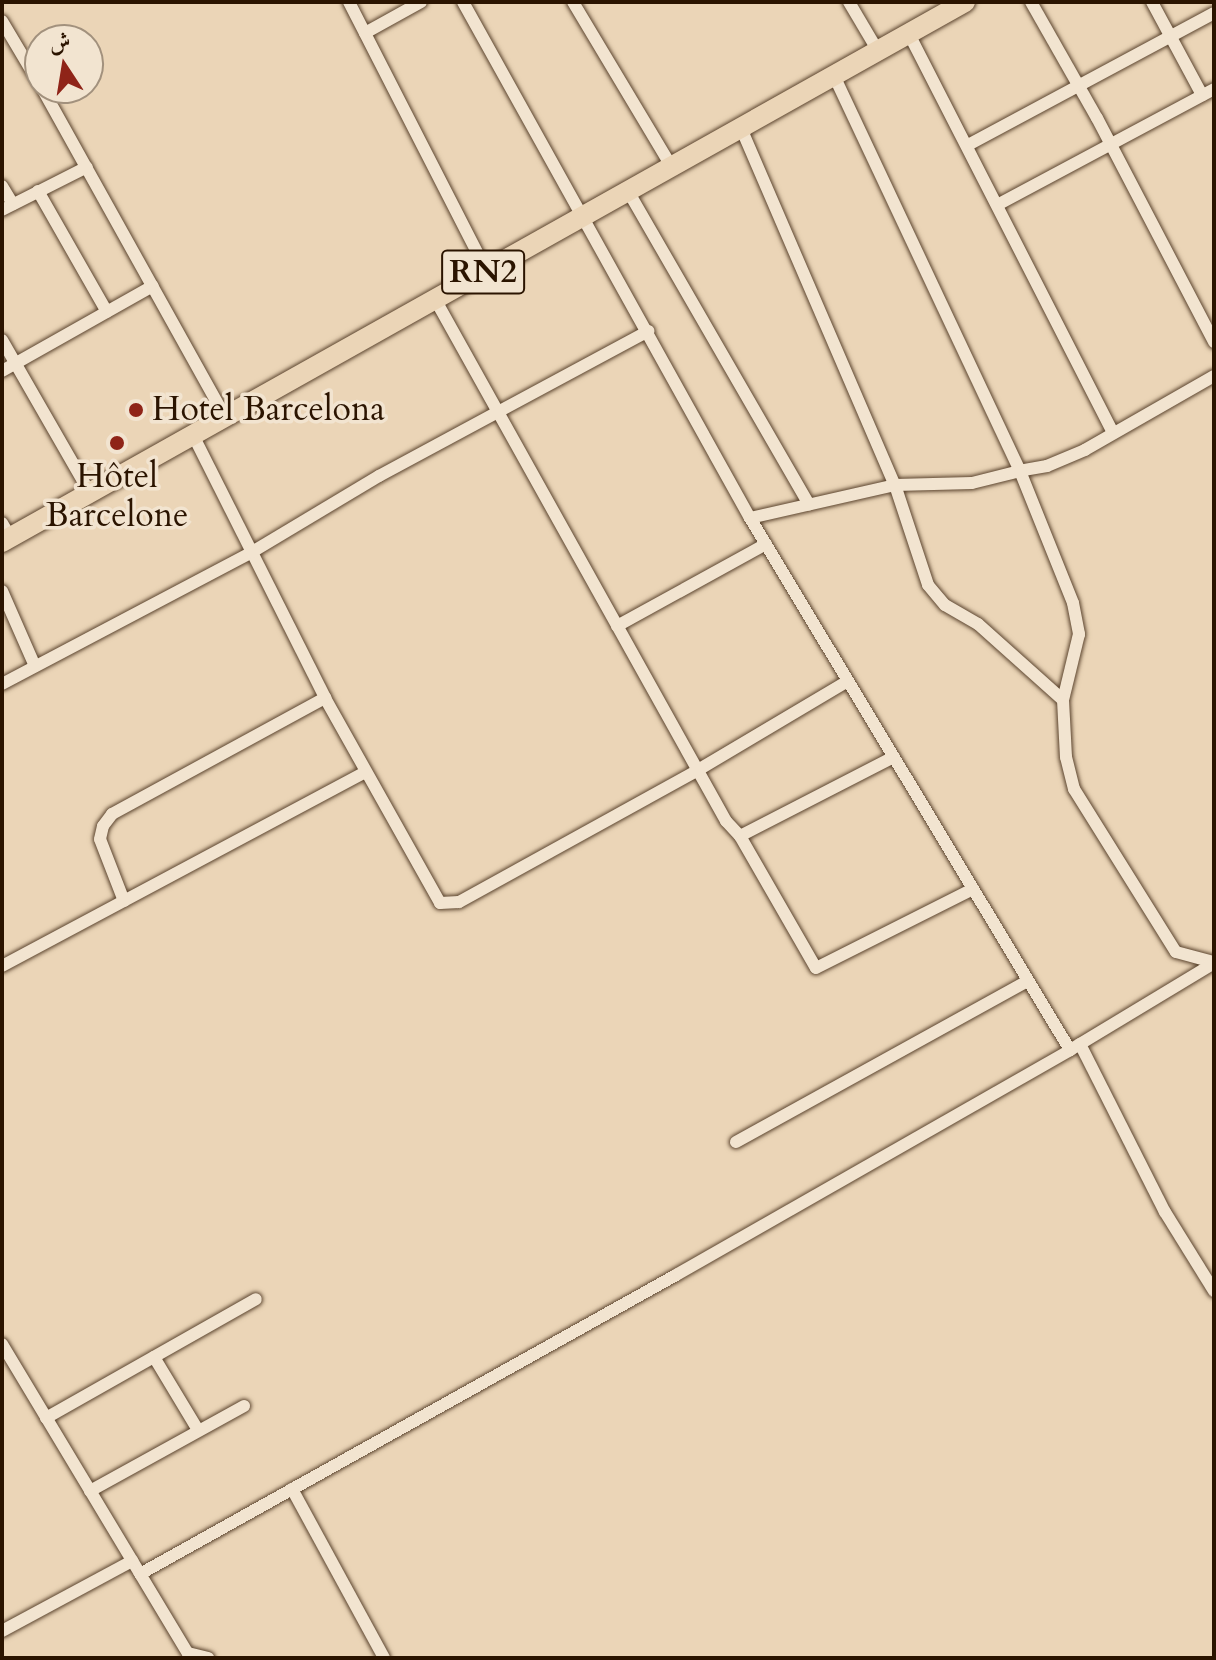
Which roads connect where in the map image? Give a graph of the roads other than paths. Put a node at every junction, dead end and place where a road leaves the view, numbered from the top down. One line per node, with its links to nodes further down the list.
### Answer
1 (349, 2): 11 (street)
2 (421, 2): 11 (street)
3 (463, 2): 30 (street)
4 (573, 2): 23 (street)
5 (849, 2): 14 (street)
6 (965, 2): 12 (main road, RN2)
7 (1031, 2): 17 (street)
8 (1152, 2): 13 (street)
9 (1214, 13): 13 (street)
10 (2, 21): 15 (street)
11 (365, 33): 31 (street)
12 (909, 34): 14 (main road, RN2); 22 (street)
13 (1171, 35): 17 (street); 18 (street)
14 (878, 51): 16 (main road, RN2)
15 (24, 58)
16 (834, 76): 20 (main road, RN2); 45 (street)
17 (1078, 85): 21 (street); 22 (street)
18 (1208, 92): 21 (street)
19 (51, 104): 24 (street)
20 (741, 128): 23 (main road, RN2); 46 (street)
21 (1111, 144): 28 (street); 37 (street)
22 (968, 145): 28 (street)
23 (671, 166): 27 (main road, RN2)
24 (87, 167): 26 (street); 32 (street)
25 (2, 186): 29 (street)
26 (38, 191): 29 (street); 34 (street)
27 (628, 191): 30 (main road, RN2); 48 (street)
28 (999, 204): 43 (street)
29 (7, 207)
30 (584, 215): 31 (main road, RN2); 35 (street)
31 (486, 270): 33 (main road, RN2)
32 (153, 286): 34 (street); 42 (street)
33 (435, 299): 41 (street); 42 (main road, RN2)
34 (107, 312): 38 (street)
35 (648, 331): 41 (street); 49 (street)
36 (2, 340): 38 (street)
37 (1214, 342)
38 (15, 363): 39 (street); 47 (street)
39 (2, 371)
40 (1214, 376): 43 (street)
41 (497, 412): 52 (street); 54 (street)
42 (225, 417): 44 (main road, RN2)
43 (1113, 432): 45 (street)
44 (193, 435): 47 (main road, RN2); 52 (street)
45 (1020, 471): 46 (street); 59 (street)
46 (895, 485): 48 (street); 59 (street)
47 (90, 493): 50 (main road, RN2)
48 (809, 504): 49 (street)
49 (750, 518): 51 (street)
50 (5, 534)
51 (766, 544): 54 (street); 56 (street)
52 (252, 552): 55 (street); 58 (street)
53 (2, 591): 55 (street)
54 (617, 626): 61 (street)
55 (35, 666): 57 (street)
56 (848, 681): 60 (street); 61 (street)
57 (2, 684)
58 (325, 698): 62 (street); 65 (street)
59 (1063, 700): 66 (street)
60 (894, 757): 63 (street); 64 (street)
61 (698, 770): 62 (street); 63 (street)
62 (366, 772): 65 (street)
63 (740, 836): 64 (street)
64 (973, 889): 68 (street)
65 (124, 901): 67 (street)
66 (1214, 962): 69 (street)
67 (2, 966)
68 (1028, 981): 69 (street); 70 (street)
69 (1075, 1047): 71 (street); 78 (street)
70 (736, 1142)
71 (1214, 1291)
72 (256, 1299): 74 (street)
73 (2, 1344): 76 (street)
74 (154, 1357): 76 (street); 77 (street)
75 (244, 1406): 77 (street)
76 (46, 1418): 79 (street)
77 (198, 1430): 79 (street)
78 (292, 1489): 81 (street); 85 (street)
79 (90, 1491): 80 (street)
80 (132, 1561): 81 (street); 82 (street)
81 (140, 1574): 83 (street)
82 (2, 1631)
83 (190, 1656): 84 (street)
84 (208, 1658)
85 (384, 1658)

